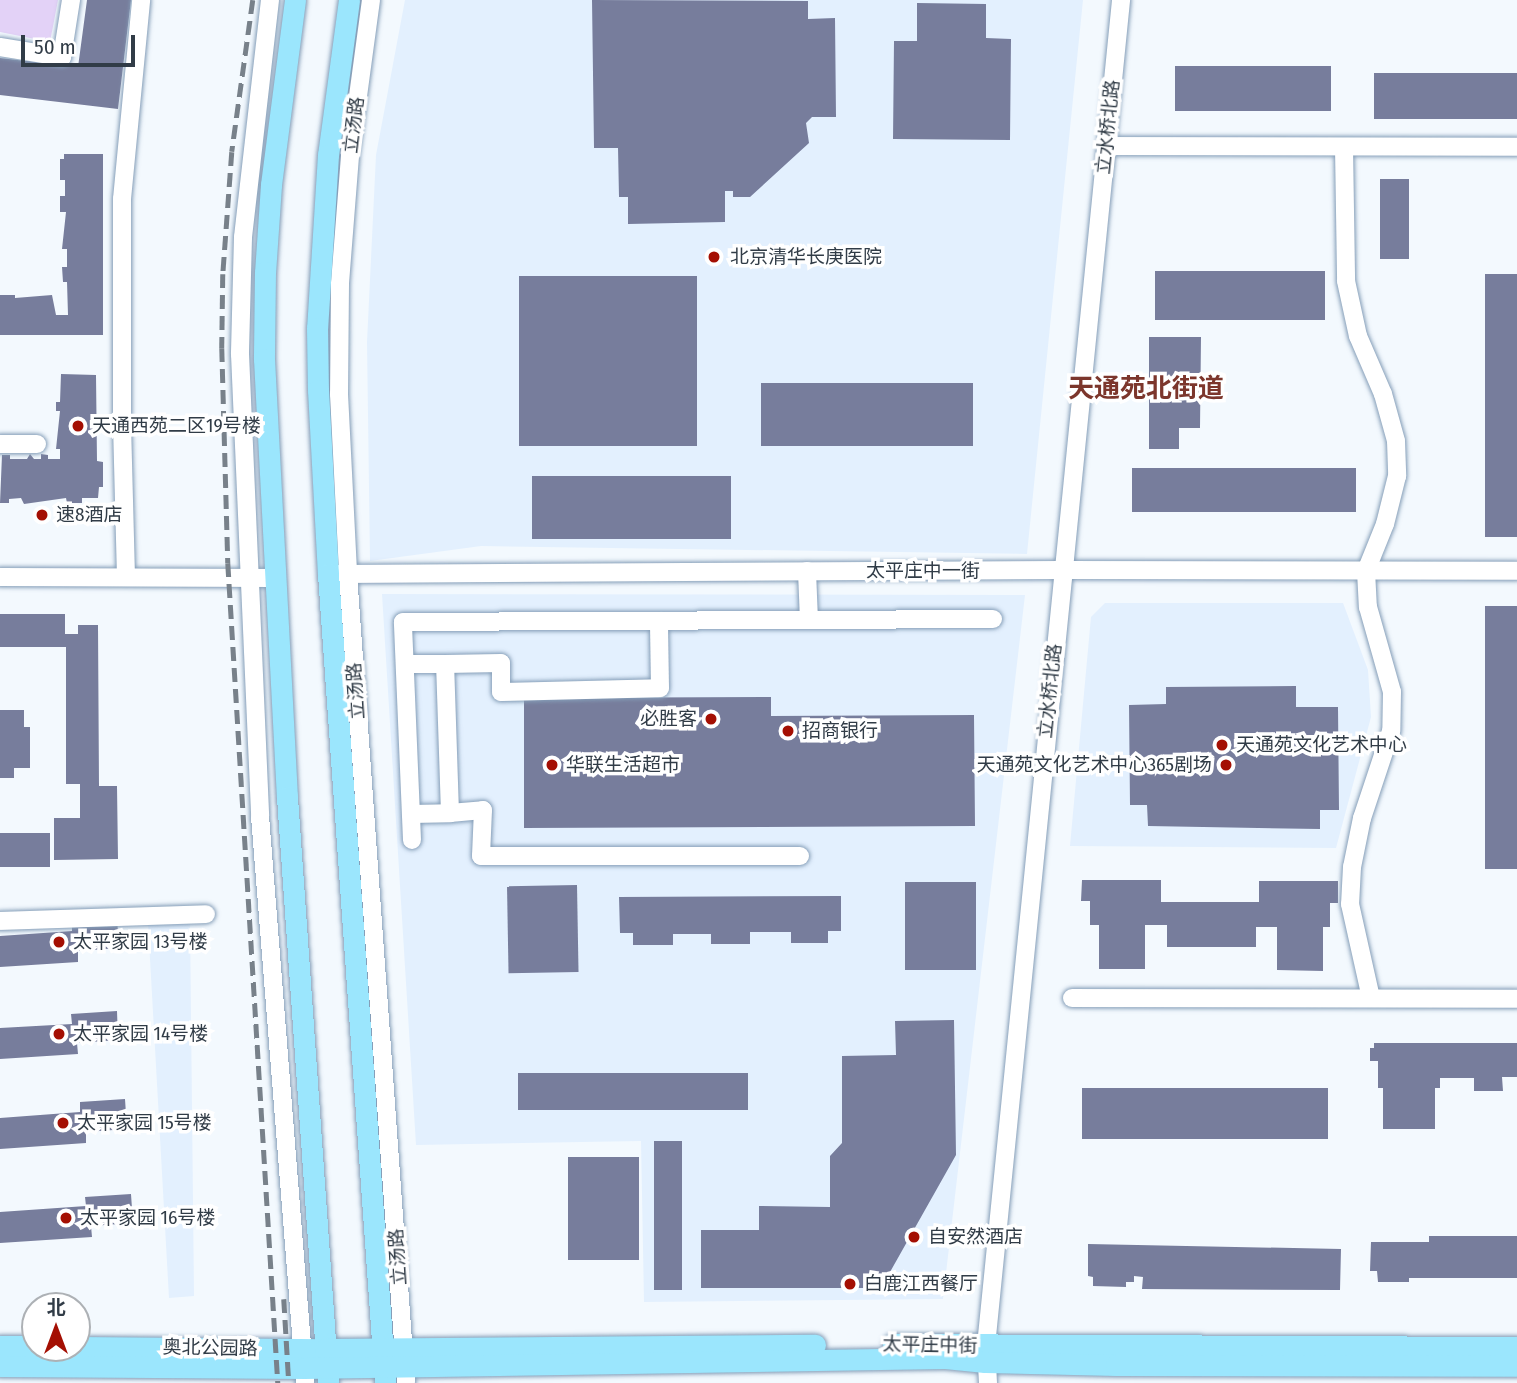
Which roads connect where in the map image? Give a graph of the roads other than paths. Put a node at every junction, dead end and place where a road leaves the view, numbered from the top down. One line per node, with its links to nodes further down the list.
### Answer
1 (71, 0): 8 (street)
2 (141, 0): 20 (street)
3 (270, 0): 21 (street)
4 (295, 0): 22 (main road)
5 (349, 0): 18 (main road, 立汤路)
6 (371, 0): 18 (street, 立汤路)
7 (1121, 0): 9 (street, 立水桥北路)
8 (0, 47)
9 (1106, 146): 11 (street); 14 (street, 立水桥北路)
10 (1517, 147): 11 (street)
11 (1344, 148): 16 (street)
12 (0, 444): 13 (street)
13 (37, 444)
14 (1061, 570): 15 (street, 太平庄中一街); 16 (street, 太平庄中一街); 42 (street, 立水桥北路)
15 (807, 571): 18 (street, 太平庄中一街); 24 (street)
16 (1366, 571): 17 (street, 太平庄中一街); 35 (street)
17 (1517, 571)
18 (338, 575): 43 (main road, 立汤路)
19 (0, 577): 20 (street)
20 (126, 577): 21 (street)
21 (248, 577): 22 (street); 46 (street)
22 (273, 578): 41 (main road)
23 (993, 619): 24 (street)
24 (809, 620): 25 (street)
25 (659, 621): 26 (street); 27 (street)
26 (405, 664): 27 (street); 29 (street)
27 (445, 664): 28 (street)
28 (450, 813): 29 (street); 31 (street)
29 (411, 814): 30 (street)
30 (412, 840)
31 (800, 856)
32 (205, 914): 33 (street)
33 (0, 921)
34 (1072, 998): 35 (street)
35 (1371, 998): 36 (street)
36 (1517, 999)
37 (0, 1346): 38 (main road)
38 (21, 1346)
39 (1517, 1347): 42 (main road, 太平庄中街)
40 (91, 1348): 46 (main road, 奥北公园路)
41 (331, 1362): 43 (main road, 太平庄中街); 46 (main road, 奥北公园路)
42 (986, 1364): 43 (main road, 太平庄中街); 45 (main road, 太平庄中街)
43 (395, 1365)
44 (0, 1366): 46 (main road, 奥北公园路)
45 (1517, 1366)
46 (303, 1367)

